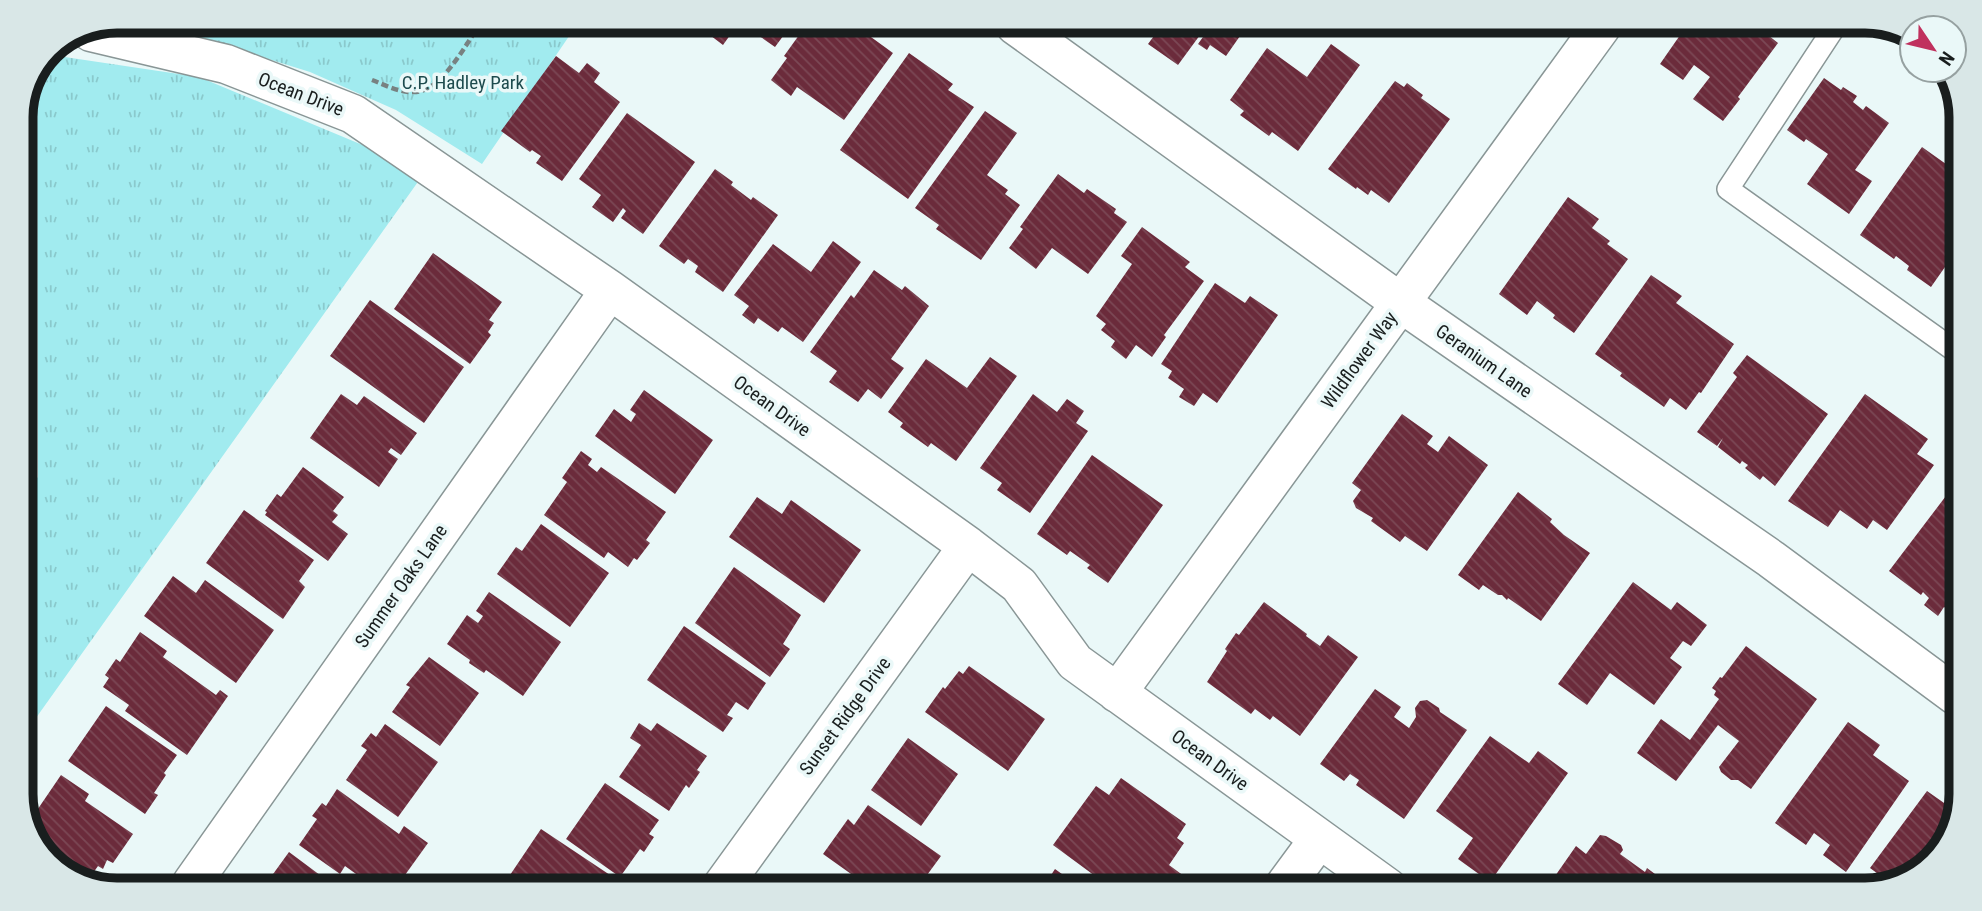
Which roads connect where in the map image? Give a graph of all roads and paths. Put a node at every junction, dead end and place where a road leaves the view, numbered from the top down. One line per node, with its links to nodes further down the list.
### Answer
1 (474, 33): 6 (path)
2 (1026, 33): 8 (street, Geranium Lane)
3 (1597, 33): 8 (street, Wildflower Way)
4 (1831, 33): 9 (lane)
5 (103, 35): 7 (street, Ocean Drive)
6 (366, 77)
7 (610, 290): 10 (street, Ocean Drive); 14 (street, Summer Oaks Lane)
8 (1401, 303): 11 (street, Geranium Lane); 12 (street, Wildflower Way)
9 (1949, 347)
10 (968, 546): 12 (street, Ocean Drive); 15 (street, Sunset Ridge Drive)
11 (1949, 691)
12 (1117, 693): 13 (street, Ocean Drive)
13 (1319, 839): 16 (street); 17 (street, Ocean Drive)
14 (196, 878)
15 (728, 878)
16 (1290, 878)
17 (1374, 878)

